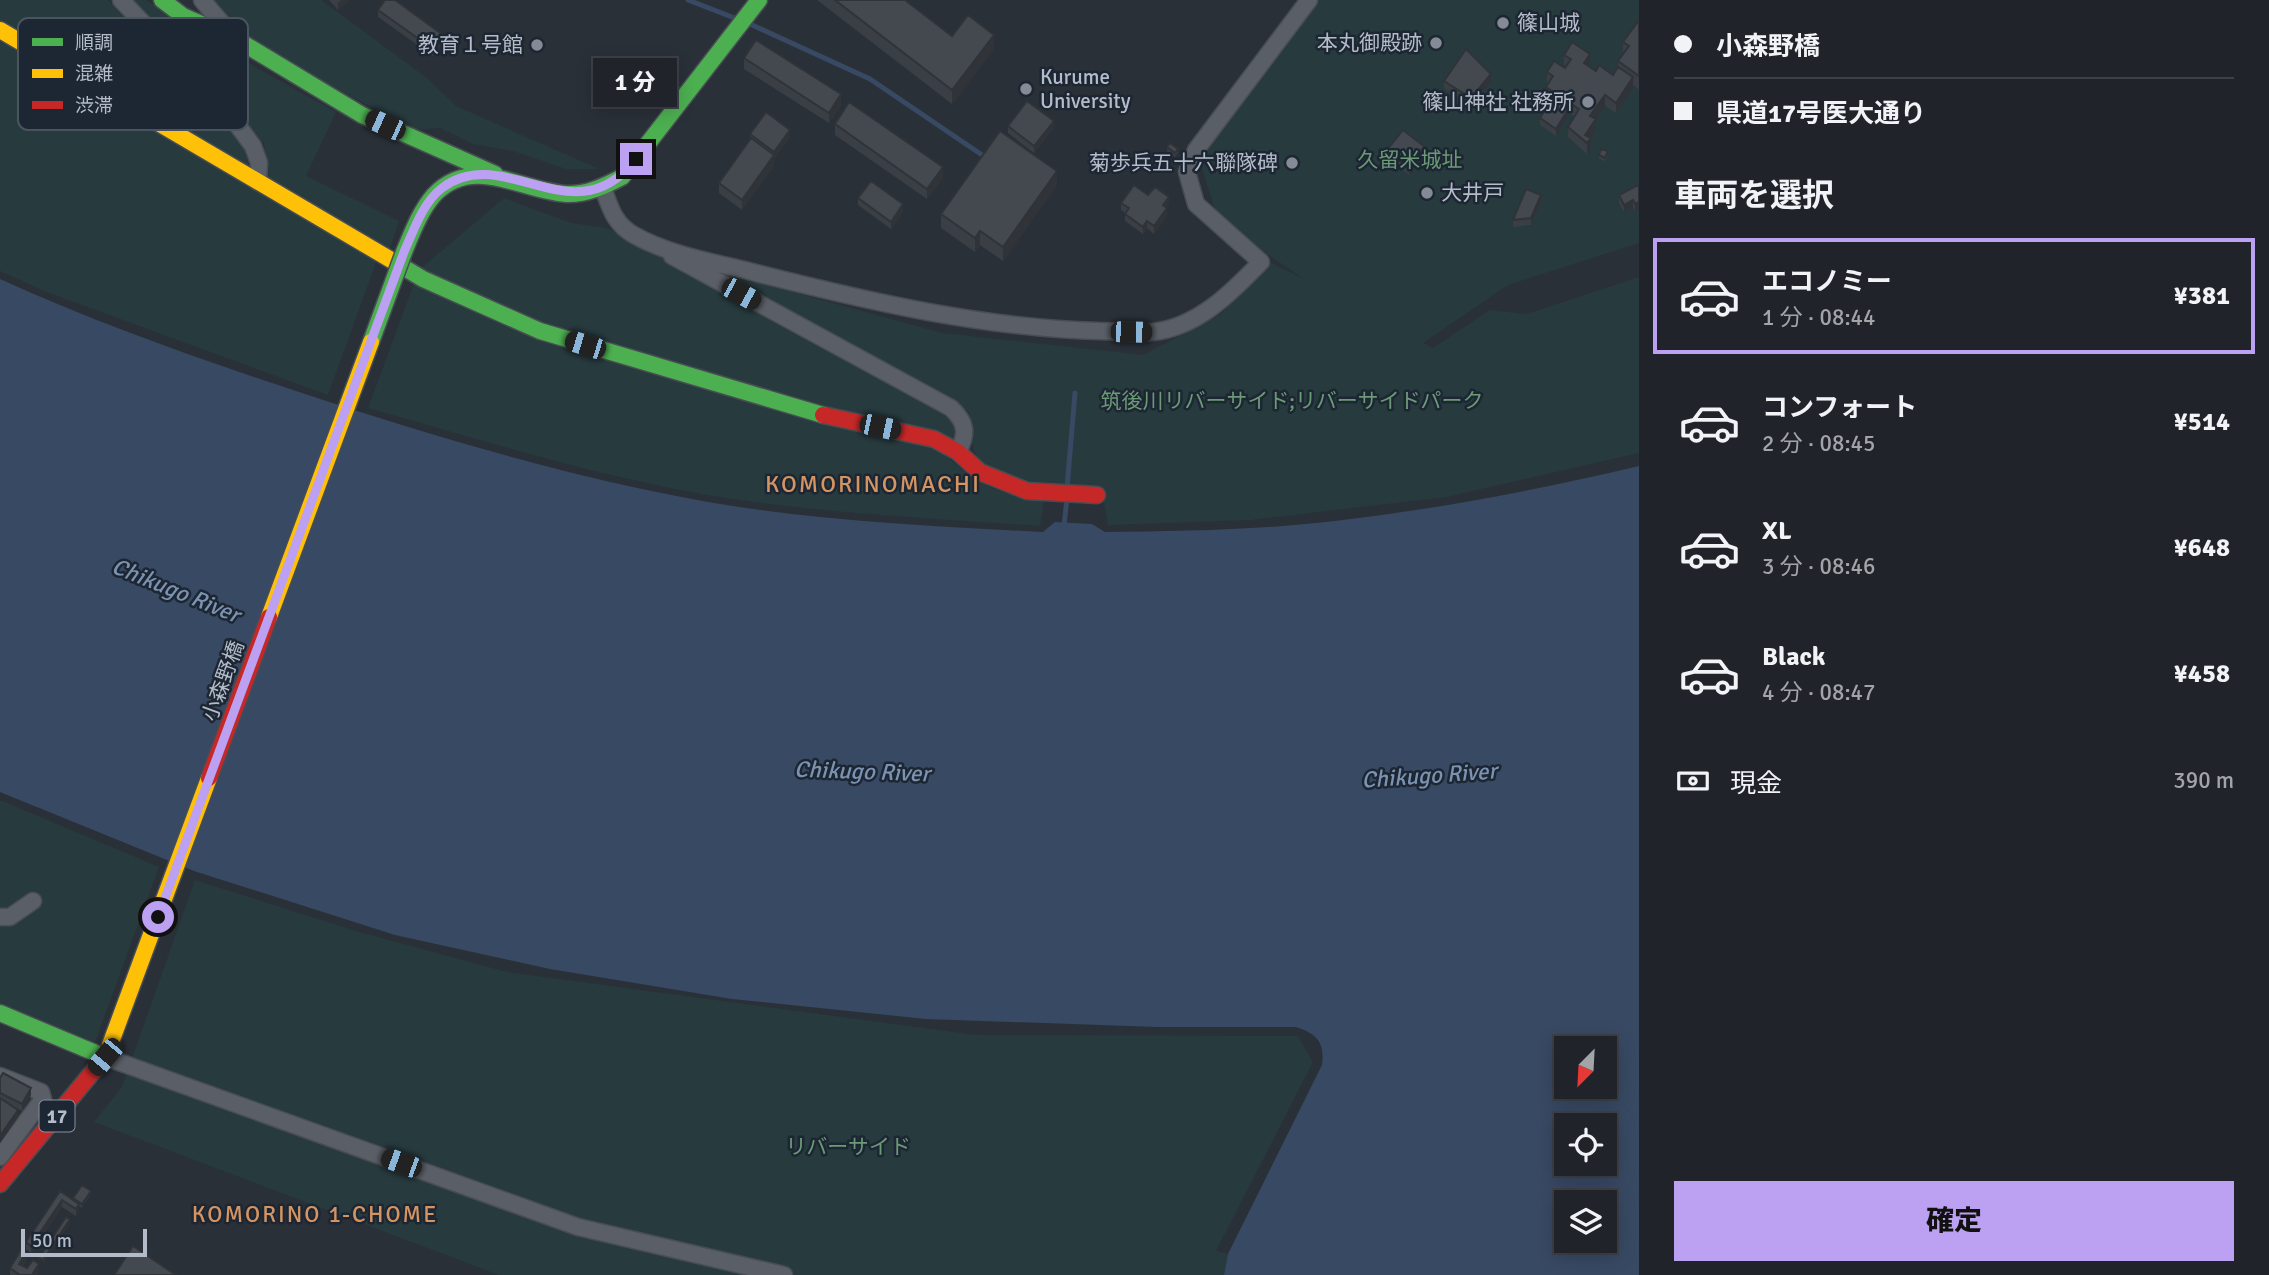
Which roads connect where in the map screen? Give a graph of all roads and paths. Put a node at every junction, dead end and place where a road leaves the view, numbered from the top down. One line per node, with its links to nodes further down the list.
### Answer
1 (121, 0): 6 (street)
2 (162, 0): 7 (street)
3 (202, 0): 8 (street)
4 (759, 0): 16 (street, 17)
5 (1310, 0): 17 (street)
6 (138, 18)
7 (188, 18)
8 (218, 18)
9 (0, 30): 10 (street)
10 (18, 41)
11 (248, 46): 14 (street)
12 (167, 130): 15 (street)
13 (241, 130): 15 (street)
14 (497, 175): 16 (street, 17); 23 (street, 小森野橋 / 17, bridge)
15 (258, 182): 18 (street)
16 (603, 188): 17 (street)
17 (657, 244): 18 (street)
18 (958, 452): 19 (street)
19 (1097, 495)
20 (33, 901): 21 (street)
21 (0, 917)
22 (0, 1013): 23 (street)
23 (108, 1051): 26 (street, 17); 27 (street)
24 (0, 1076): 25 (street)
25 (0, 1157)
26 (0, 1184)
27 (784, 1275)

